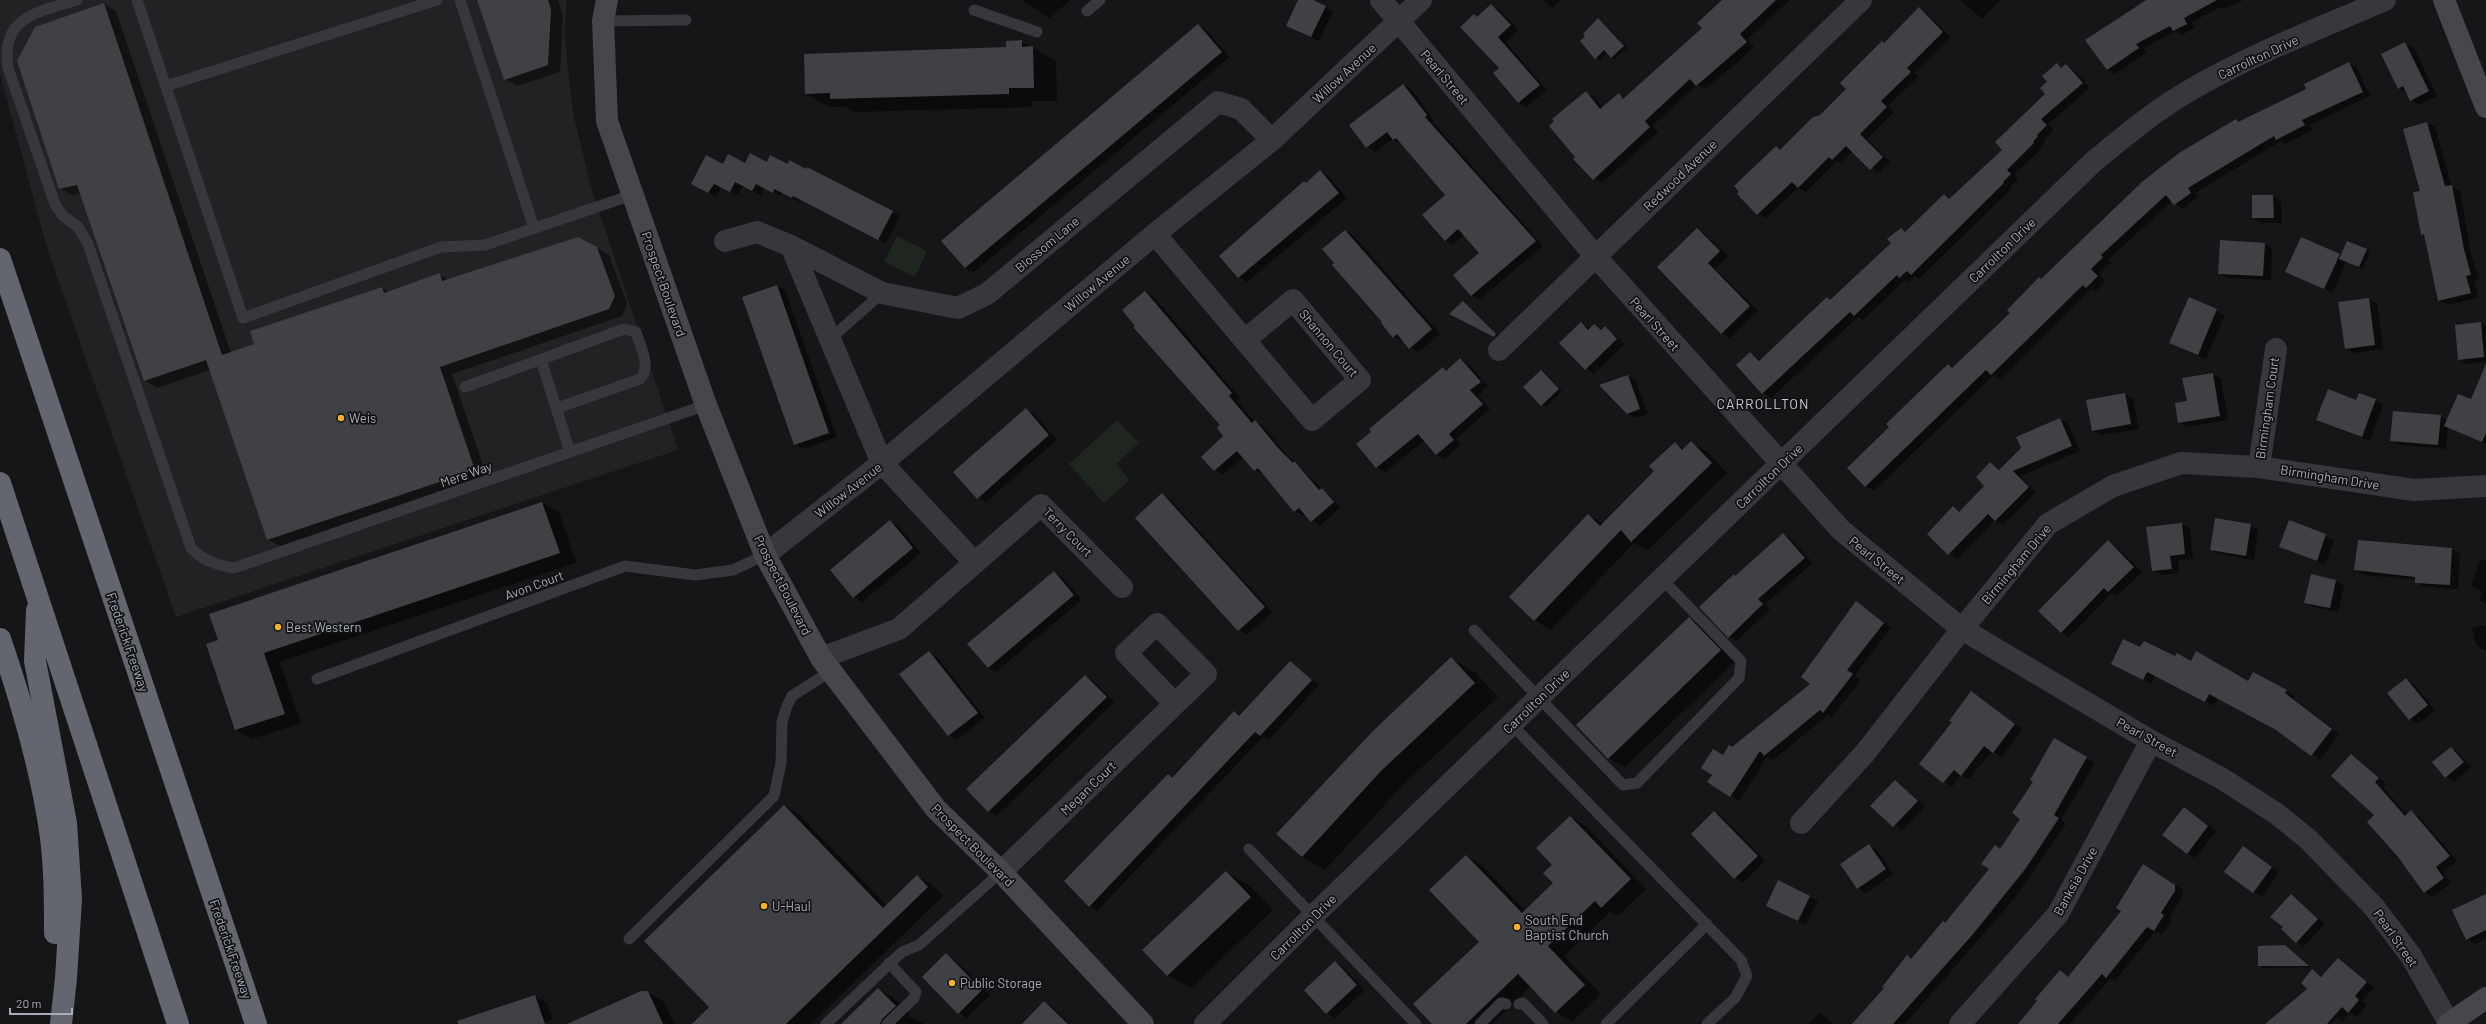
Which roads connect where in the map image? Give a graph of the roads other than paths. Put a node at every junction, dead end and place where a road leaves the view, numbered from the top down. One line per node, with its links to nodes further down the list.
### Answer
1 (77, 0): 37 (lane, Mere Way)
2 (137, 0): 18 (lane)
3 (437, 0): 18 (lane)
4 (460, 0): 22 (lane)
5 (607, 0): 15 (street, Prospect Boulevard)
6 (1100, 0): 13 (lane)
7 (1381, 0): 16 (street, Pearl Street)
8 (1422, 0): 16 (street, Willow Avenue)
9 (1861, 0): 26 (street, Redwood Avenue)
10 (2385, 0): 39 (street, Carrollton Drive)
11 (2444, 0): 19 (street)
12 (974, 10): 17 (lane)
13 (1087, 11)
14 (686, 20): 15 (lane)
15 (603, 21): 21 (street, Prospect Boulevard)
16 (1399, 22): 20 (street, Willow Avenue); 26 (street, Pearl Street)
17 (1037, 32)
18 (166, 86): 22 (lane)
19 (2486, 107)
20 (1272, 140): 23 (street, Willow Avenue); 28 (street, Blossom Lane)
21 (632, 195): 22 (lane); 35 (street, Prospect Boulevard)
22 (534, 228)
23 (1155, 234): 30 (street, Shannon Court); 38 (street, Willow Avenue)
24 (725, 241): 25 (street, Blossom Lane)
25 (791, 246): 28 (street, Blossom Lane); 29 (street)
26 (1596, 257): 32 (street, Redwood Avenue); 39 (street, Pearl Street)
27 (0, 260): 72 (highway, Frederick Freeway)
28 (882, 293): 29 (lane)
29 (829, 340): 38 (street)
30 (1245, 340): 30 (street, Shannon Court)
31 (2276, 349): 40 (street, Birmingham Court)
32 (1499, 350)
33 (541, 360): 34 (lane); 36 (lane); 36 (lane)
34 (465, 387)
35 (706, 405): 37 (lane, Mere Way); 43 (street, Prospect Boulevard)
36 (557, 408): 37 (lane)
37 (570, 452)
38 (882, 463): 43 (street, Willow Avenue); 44 (street)
39 (1781, 465): 45 (street, Carrollton Drive); 48 (street, Pearl Street)
40 (2259, 467): 42 (street, Birmingham Drive); 48 (street, Birmingham Drive)
41 (0, 483): 47 (highway)
42 (2486, 486)
43 (765, 556): 51 (street, Prospect Boulevard); 52 (lane, Avon Court)
44 (975, 563): 46 (street, Terry Court); 51 (street, Terry Court)
45 (1662, 579): 53 (street, Carrollton Drive); 53 (lane)
46 (1122, 587)
47 (37, 594): 57 (highway); 69 (highway)
48 (1962, 629): 56 (street, Pearl Street); 58 (street, Birmingham Drive)
49 (1474, 630): 53 (lane)
50 (0, 640): 68 (highway)
51 (826, 664): 60 (street, Prospect Boulevard); 63 (lane)
52 (317, 679)
53 (1540, 697): 55 (street, Carrollton Drive)
54 (1175, 704): 60 (street, Megan Court)
55 (1512, 725): 61 (street, Carrollton Drive); 62 (lane)
56 (2151, 741): 82 (street, Banksia Drive); 83 (street, Pearl Street)
57 (106, 810): 70 (highway); 71 (highway)
58 (1801, 823)
59 (1248, 849): 61 (lane)
60 (1001, 872): 64 (lane); 75 (street, Prospect Boulevard)
61 (1314, 916): 76 (street, Carrollton Drive); 77 (lane)
62 (1707, 924): 80 (lane); 81 (lane)
63 (629, 939)
64 (890, 963): 73 (lane); 74 (lane)
65 (2486, 998): 83 (street)
66 (1506, 1004): 78 (lane)
67 (1520, 1004): 79 (lane)
68 (48, 1024)
69 (61, 1024)
70 (166, 1024)
71 (178, 1024)
72 (256, 1024)
73 (826, 1024)
74 (887, 1024)
75 (1143, 1024)
76 (1205, 1024)
77 (1416, 1024)
78 (1480, 1024)
79 (1543, 1024)
80 (1606, 1024)
81 (1707, 1024)
82 (1960, 1024)
83 (2449, 1024)

